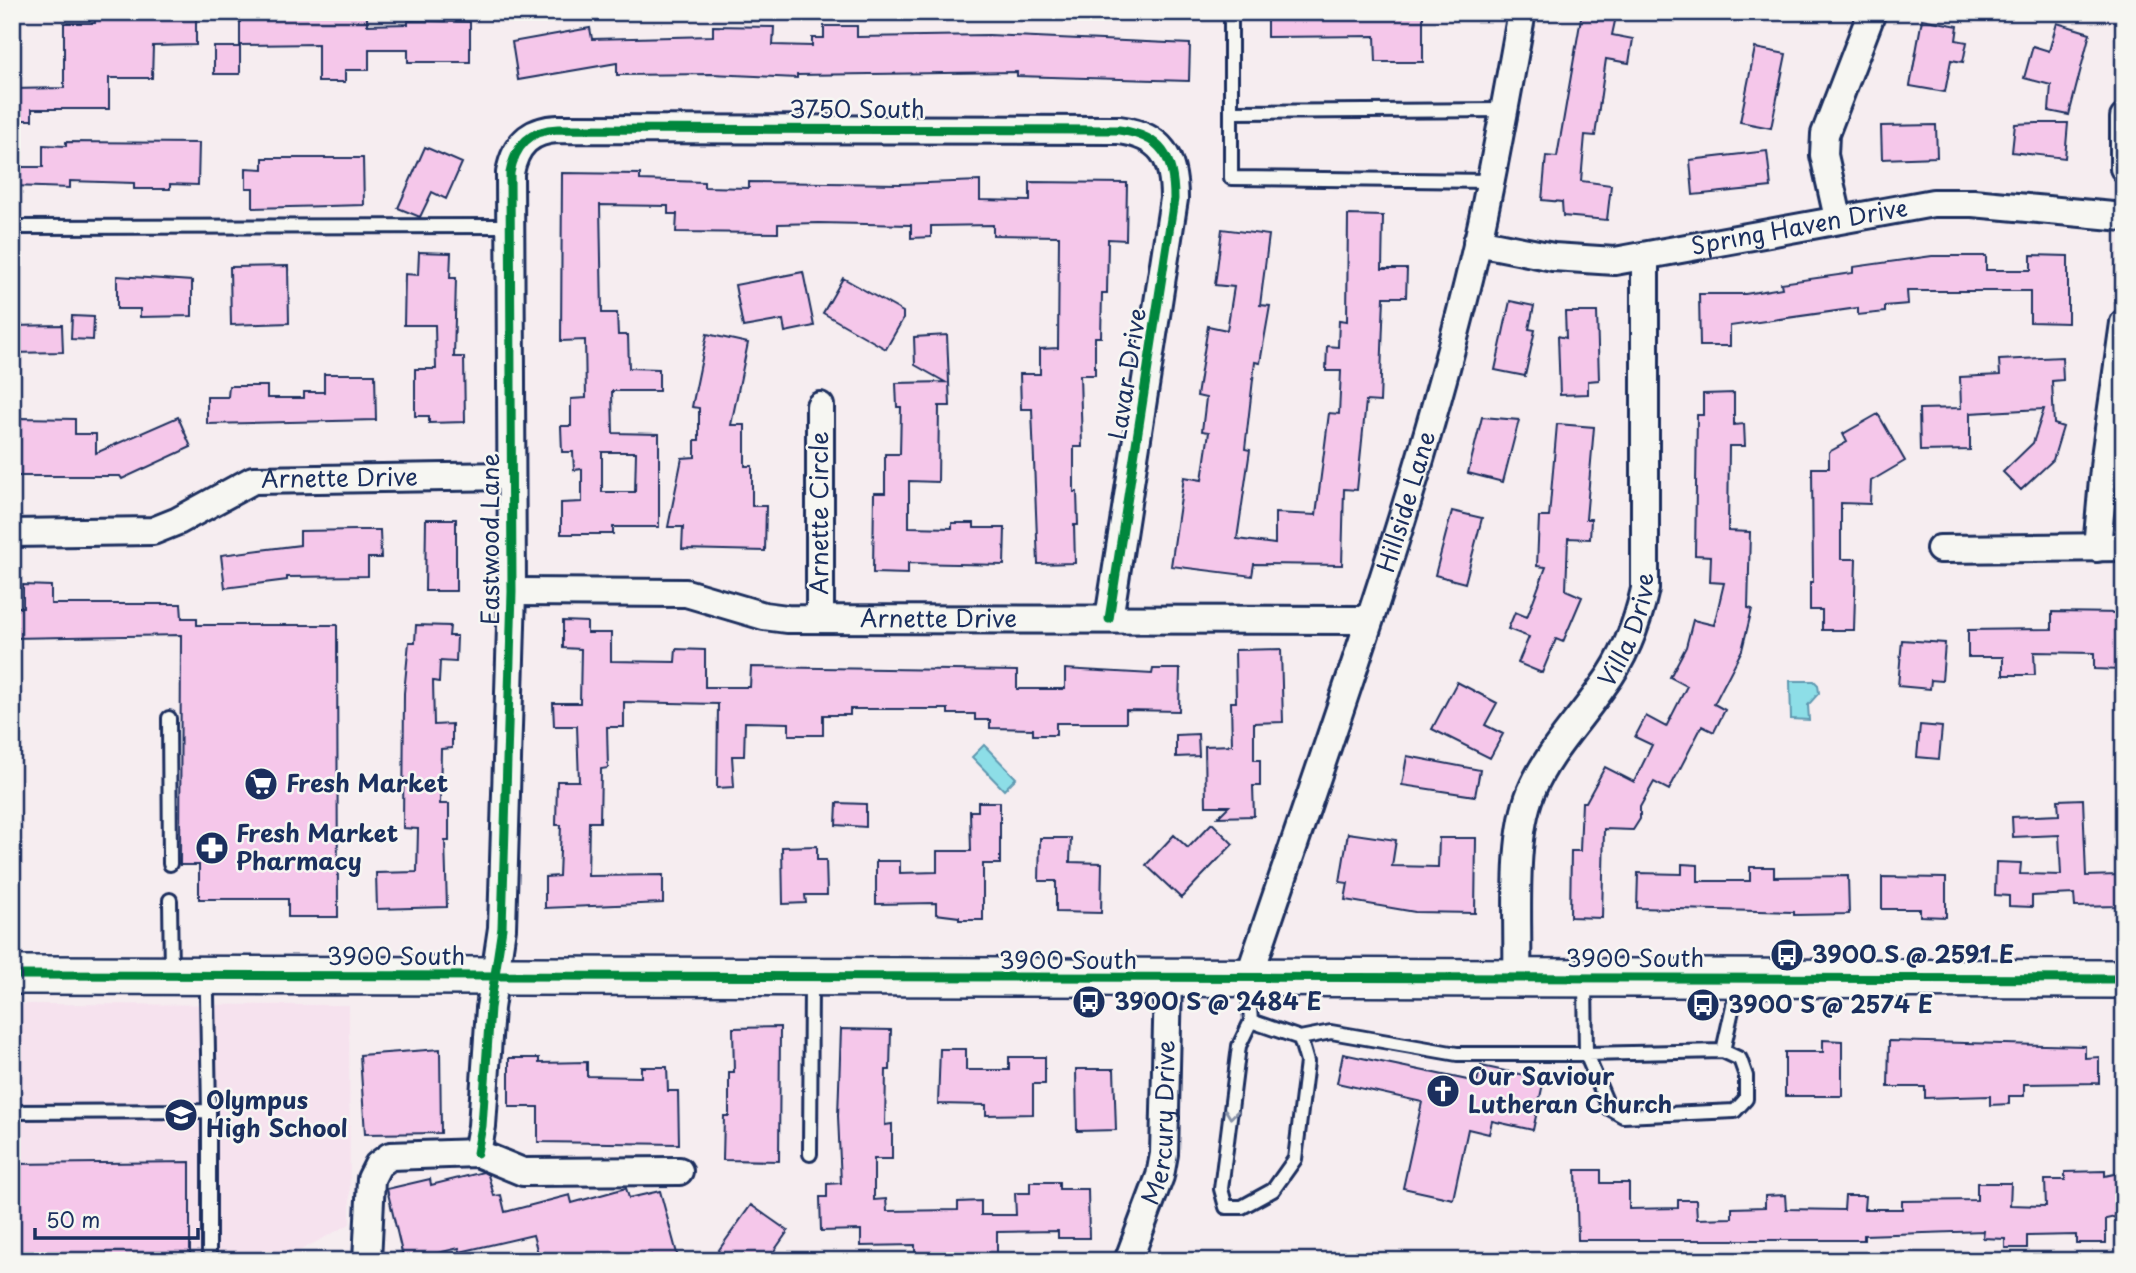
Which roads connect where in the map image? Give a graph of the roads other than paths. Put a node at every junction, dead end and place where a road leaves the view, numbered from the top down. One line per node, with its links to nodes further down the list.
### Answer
1 (1231, 12): 5 (lane)
2 (1522, 12): 4 (street, Hillside Lane)
3 (1872, 12): 12 (street)
4 (1504, 110): 5 (lane); 10 (street, Hillside Lane)
5 (1231, 112): 10 (lane)
6 (2124, 118): 9 (street)
7 (558, 129): 8 (street, 3750 South); 13 (street, Eastwood Lane)
8 (1153, 142): 26 (street, Lavar Drive)
9 (2124, 168)
10 (1490, 181): 15 (street, Hillside Lane)
11 (2124, 217): 12 (street, Spring Haven Drive)
12 (1838, 218): 16 (street, Spring Haven Drive)
13 (510, 226): 14 (lane); 19 (street, Eastwood Lane)
14 (12, 228)
15 (1478, 242): 16 (street, Spring Haven Drive); 27 (street, Hillside Lane)
16 (1645, 257): 34 (street, Villa Drive)
17 (2124, 323): 21 (street)
18 (820, 406): 25 (street, Arnette Circle)
19 (511, 476): 20 (street, Arnette Drive); 24 (street, Eastwood Lane)
20 (12, 533)
21 (2097, 548): 22 (street); 23 (street)
22 (2124, 548)
23 (1940, 550)
24 (512, 592): 25 (street, Arnette Drive); 33 (street, Eastwood Lane)
25 (821, 619): 26 (street, Arnette Drive)
26 (1109, 619): 27 (street, Arnette Drive)
27 (1369, 620): 39 (street, Hillside Lane)
28 (169, 718): 29 (lane)
29 (170, 864)
30 (170, 900): 32 (lane)
31 (12, 975): 32 (main road, 3900 South)
32 (171, 976): 33 (main road, 3900 South)
33 (495, 977): 36 (main road, 3900 South); 48 (street, Eastwood Lane)
34 (1517, 978): 35 (main road, 3900 South); 39 (main road, 3900 South)
35 (1585, 978): 37 (main road, 3900 South); 45 (lane)
36 (811, 979): 40 (main road, 3900 South); 49 (lane)
37 (1738, 979): 38 (main road, 3900 South); 44 (lane)
38 (2124, 979)
39 (1248, 980): 40 (main road, 3900 South); 42 (lane)
40 (1168, 981): 53 (street, Mercury Drive)
41 (208, 995): 46 (lane)
42 (1251, 1021): 43 (lane); 43 (lane, one-way to 43)
43 (1300, 1038): 45 (lane)
44 (1723, 1051): 45 (lane); 45 (lane)
45 (1586, 1054)
46 (209, 1111): 47 (lane); 51 (lane)
47 (12, 1112)
48 (477, 1153): 50 (street); 52 (street)
49 (810, 1154)
50 (680, 1171)
51 (209, 1261)
52 (367, 1261)
53 (1128, 1261)

